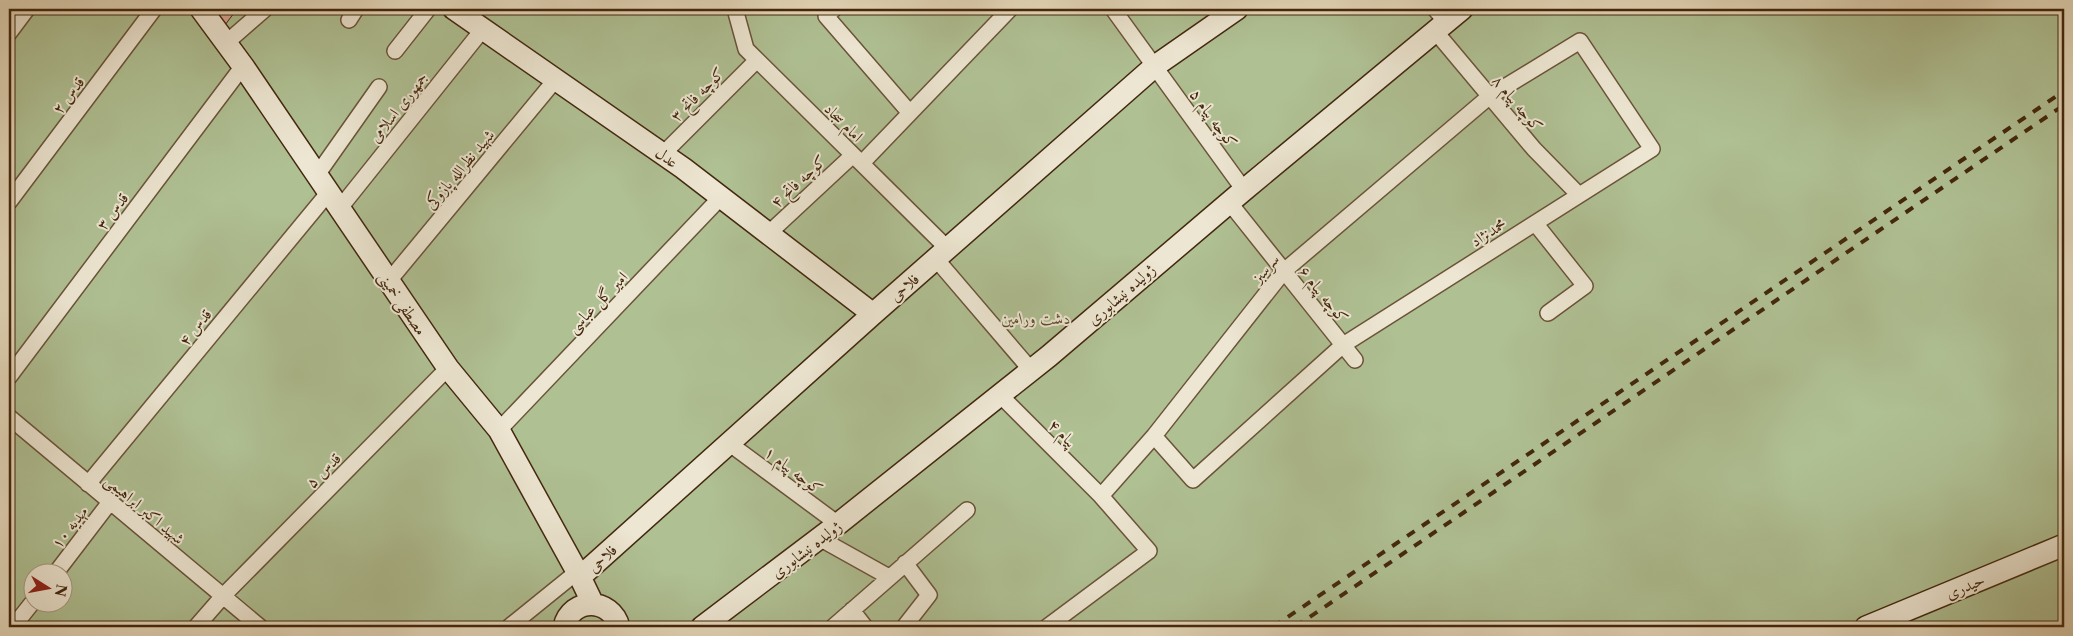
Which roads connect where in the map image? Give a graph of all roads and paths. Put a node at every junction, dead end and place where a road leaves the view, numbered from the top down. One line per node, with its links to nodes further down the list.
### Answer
1 (27, 9): 14 (street)
2 (154, 9): 31 (street, قدس ۲)
3 (201, 9): 15 (main road, مصطفی خمینی)
4 (266, 9): 15 (street)
5 (428, 9): 16 (street)
6 (454, 9): 13 (main road, عدل)
7 (736, 9): 17 (street, امام سجاد)
8 (834, 9): 23 (street)
9 (1010, 9): 23 (street, کوچه فاتح ۴)
10 (1113, 9): 19 (street, کوچه پیام ۵)
11 (1237, 9): 19 (main road, فلاحی)
12 (1445, 18): 22 (street, کوچه پیام ۸); 29 (main road, ژولیده نیشابوری)
13 (482, 29): 20 (main road, عدل); 27 (street, جمهوری اسلامی)
14 (9, 33)
15 (226, 43): 18 (main road, مصطفی خمینی)
16 (395, 51)
17 (757, 60): 25 (street, کوچه فاتح ۳); 26 (street, امام سجاد)
18 (243, 66): 27 (main road, مصطفی خمینی); 43 (street, قدس ۳)
19 (1155, 66): 29 (street, کوچه پیام ۵); 34 (main road, فلاحی)
20 (556, 79): 25 (main road, عدل); 36 (street, شهید نظرالله پازوکی)
21 (379, 87): 27 (street)
22 (1490, 96): 24 (street, سرسبز); 28 (street, کوچه پیام ۸); 35 (street, سرسبز)
23 (910, 113): 26 (street, کوچه فاتح ۴)
24 (1652, 150): 28 (street, محمدنژاد)
25 (663, 154): 30 (main road, عدل)
26 (857, 159): 33 (street, کوچه فاتح ۴); 34 (street, امام سجاد)
27 (329, 191): 36 (main road, مصطفی خمینی); 49 (street, قدس ۴)
28 (1579, 195): 32 (street, محمدنژاد)
29 (1236, 196): 35 (street, کوچه پیام ۶); 42 (main road, ژولیده نیشابوری)
30 (721, 197): 33 (main road, عدل); 46 (street, امیر گل عباسی)
31 (9, 202)
32 (1535, 223): 37 (street); 39 (street, محمدنژاد)
33 (768, 234): 38 (main road, عدل)
34 (942, 254): 38 (main road, فلاحی); 42 (street, امام سجاد)
35 (1284, 271): 39 (street, کوچه پیام ۶); 47 (street, سرسبز)
36 (388, 282): 41 (main road, مصطفی خمینی)
37 (1548, 313)
38 (873, 314): 48 (main road, فلاحی)
39 (1343, 346): 40 (street, کوچه پیام ۶); 47 (street, محمدنژاد)
40 (1355, 360)
41 (448, 368): 46 (main road, مصطفی خمینی); 60 (street, قدس ۵)
42 (1031, 370): 44 (main road, ژولیده نیشابوری)
43 (9, 377)
44 (1000, 395): 50 (street, پیام ۴); 53 (main road, ژولیده نیشابوری)
45 (9, 417): 49 (street, شهید اکبر ابراهیمی)
46 (499, 430): 58 (main road, مصطفی خمینی)
47 (1154, 436): 50 (street, سرسبز)
48 (730, 444): 53 (street, کوچه پیام ۱); 58 (main road, فلاحی)
49 (88, 484): 51 (street, شهید اکبر ابراهیمی)
50 (1101, 496): 74 (street, پیام ۴)
51 (110, 502): 57 (street, مهدیه ۱۰); 60 (street, شهید اکبر ابراهیمی)
52 (967, 510): 56 (street)
53 (838, 524): 54 (main road, ژولیده نیشابوری)
54 (819, 538): 59 (street); 70 (main road, ژولیده نیشابوری)
55 (2064, 545): 75 (main road, حیدری)
56 (905, 563): 59 (street); 73 (street)
57 (63, 564)
58 (579, 575): 61 (main road, مصطفی خمینی); 67 (street)
59 (889, 577): 62 (street)
60 (223, 596): 65 (street, قدس ۵); 66 (street, شهید اکبر ابراهیمی)
61 (593, 604): 68 (main road); 69 (main road)
62 (852, 610): 71 (street); 72 (street)
63 (23, 614): 64 (street)
64 (13, 627)
65 (196, 627)
66 (260, 627)
67 (509, 627)
68 (564, 627)
69 (619, 627)
70 (702, 627)
71 (833, 627)
72 (865, 627)
73 (904, 627)
74 (1046, 627)
75 (1866, 627)

